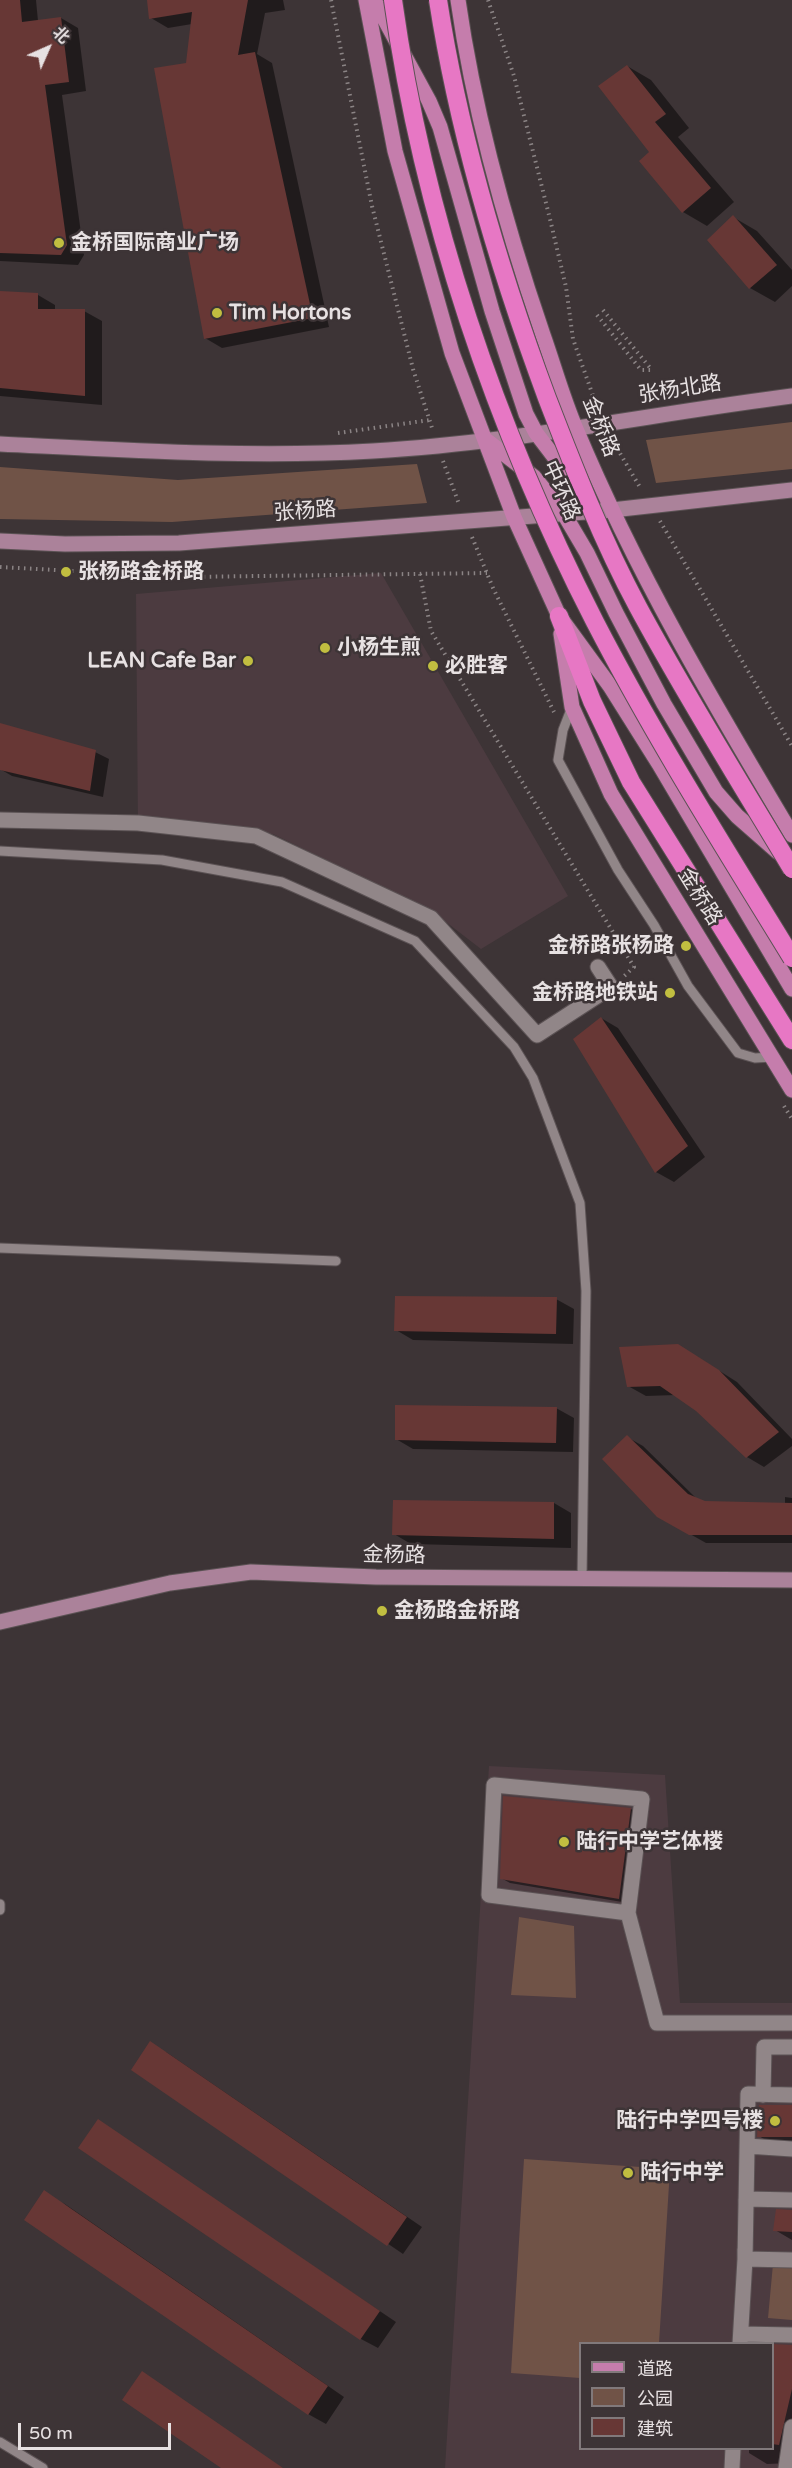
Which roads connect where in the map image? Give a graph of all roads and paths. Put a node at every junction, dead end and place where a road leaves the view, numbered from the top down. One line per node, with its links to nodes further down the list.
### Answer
1 (331, 0): 16 (path)
2 (366, 0): 14 (main road, 金桥路)
3 (374, 0): 13 (main road)
4 (393, 0): 35 (highway, 中环路, bridge)
5 (438, 0): 34 (highway, 中环路, bridge)
6 (458, 0): 12 (main road, 金桥路)
7 (488, 0): 11 (path)
8 (603, 310): 9 (path)
9 (597, 315)
10 (792, 396): 11 (main road, 张杨北路)
11 (603, 423): 12 (main road, 张杨北路); 18 (path)
12 (575, 428): 13 (main road); 19 (main road, 金桥路)
13 (536, 433): 14 (main road); 19 (main road)
14 (486, 440): 16 (main road); 20 (main road); 21 (main road, 金桥路)
15 (0, 444): 16 (main road)
16 (438, 446): 22 (path)
17 (792, 490): 18 (main road)
18 (651, 507): 19 (main road); 30 (path)
19 (612, 510): 20 (main road, 张杨路); 32 (main road, 金桥路)
20 (564, 514): 21 (main road, 张杨路); 34 (main road)
21 (514, 518): 22 (main road, 张杨路); 27 (main road, 金桥路)
22 (466, 523): 23 (main road, 张杨路); 25 (path)
23 (0, 541)
24 (0, 567): 26 (path)
25 (487, 573): 26 (path); 29 (path)
26 (420, 574): 38 (path)
27 (559, 616): 28 (main road, 金桥路); 37 (main road, 金桥路); 39 (highway)
28 (572, 707): 29 (lane); 40 (main road, 金桥路)
29 (563, 730): 40 (lane)
30 (792, 746)
31 (0, 820): 38 (street)
32 (792, 835)
33 (0, 851): 45 (lane)
34 (792, 866)
35 (792, 958)
36 (598, 967): 38 (street)
37 (791, 985)
38 (611, 987)
39 (792, 1040)
40 (773, 1057): 41 (main road, 金桥路)
41 (786, 1094): 42 (path)
42 (792, 1119)
43 (0, 1248): 44 (lane)
44 (336, 1261)
45 (582, 1577): 46 (main road, 金杨路); 47 (main road, 金杨路)
46 (792, 1580)
47 (0, 1622)
48 (0, 1904): 49 (lane)
49 (0, 1910)
50 (628, 1913): 50 (street); 51 (street)
51 (792, 2023)
52 (792, 2047): 53 (street)
53 (763, 2095): 54 (street); 55 (street)
54 (792, 2095)
55 (747, 2145): 56 (street); 57 (street)
56 (792, 2150)
57 (746, 2199): 58 (street); 59 (street)
58 (792, 2200)
59 (745, 2259): 60 (street); 62 (street)
60 (792, 2259)
61 (792, 2335): 62 (street)
62 (740, 2339)
63 (792, 2427): 68 (street)
64 (0, 2442): 66 (lane)
65 (734, 2450): 67 (street)
66 (43, 2468)
67 (732, 2468)
68 (786, 2468)

